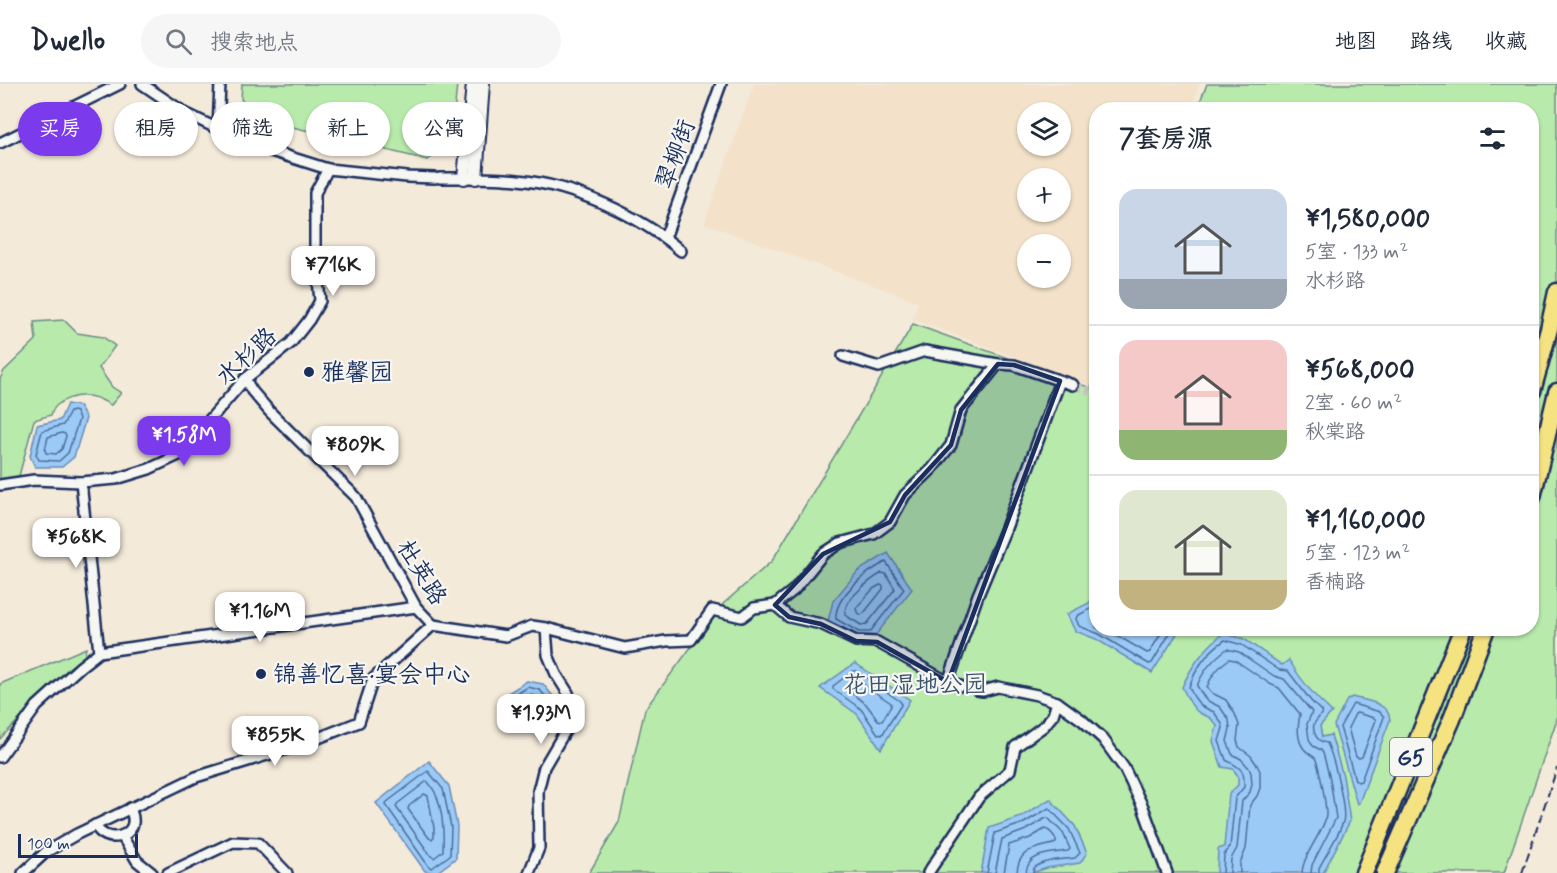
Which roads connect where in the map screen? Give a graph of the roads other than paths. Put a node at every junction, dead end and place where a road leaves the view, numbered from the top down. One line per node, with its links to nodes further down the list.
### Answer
1 (120, 84): 9 (street)
2 (142, 84): 8 (street)
3 (220, 84): 7 (street)
4 (473, 84): 12 (street)
5 (483, 84): 12 (street)
6 (721, 84): 13 (street, 翠柳街)
7 (219, 102)
8 (210, 125)
9 (0, 143)
10 (287, 156): 11 (street)
11 (328, 169): 12 (street); 19 (street, 水杉路)
12 (470, 178): 13 (street)
13 (665, 238): 14 (street)
14 (681, 251)
15 (1557, 292): 18 (highway)
16 (843, 356): 17 (street)
17 (998, 364): 20 (street); 26 (street)
18 (1539, 365)
19 (245, 379): 24 (street, 水杉路); 27 (street, 杜英路)
20 (1060, 381): 21 (street); 33 (street)
21 (1073, 386)
22 (1557, 392): 23 (highway)
23 (1539, 468)
24 (81, 482): 25 (street, 水杉路); 32 (street)
25 (0, 485)
26 (775, 605): 29 (street); 33 (street)
27 (416, 607): 28 (street, 杜英路); 32 (street)
28 (433, 625): 29 (street); 38 (street, 杜英路)
29 (546, 628): 45 (street)
30 (1460, 636): 48 (highway, G5)
31 (1482, 638): 49 (highway, G5)
32 (99, 652): 37 (street)
33 (948, 682): 34 (street)
34 (960, 686)
35 (977, 690): 36 (street)
36 (1057, 702): 46 (street); 47 (street)
37 (0, 757)
38 (130, 808): 39 (street, 杜英路); 40 (street)
39 (95, 825): 40 (street); 41 (street, 杜英路)
40 (122, 836): 42 (street)
41 (23, 873)
42 (152, 873)
43 (168, 873): 44 (street)
44 (287, 873)
45 (529, 873)
46 (928, 873)
47 (1167, 873)
48 (1364, 873)
49 (1385, 873)

